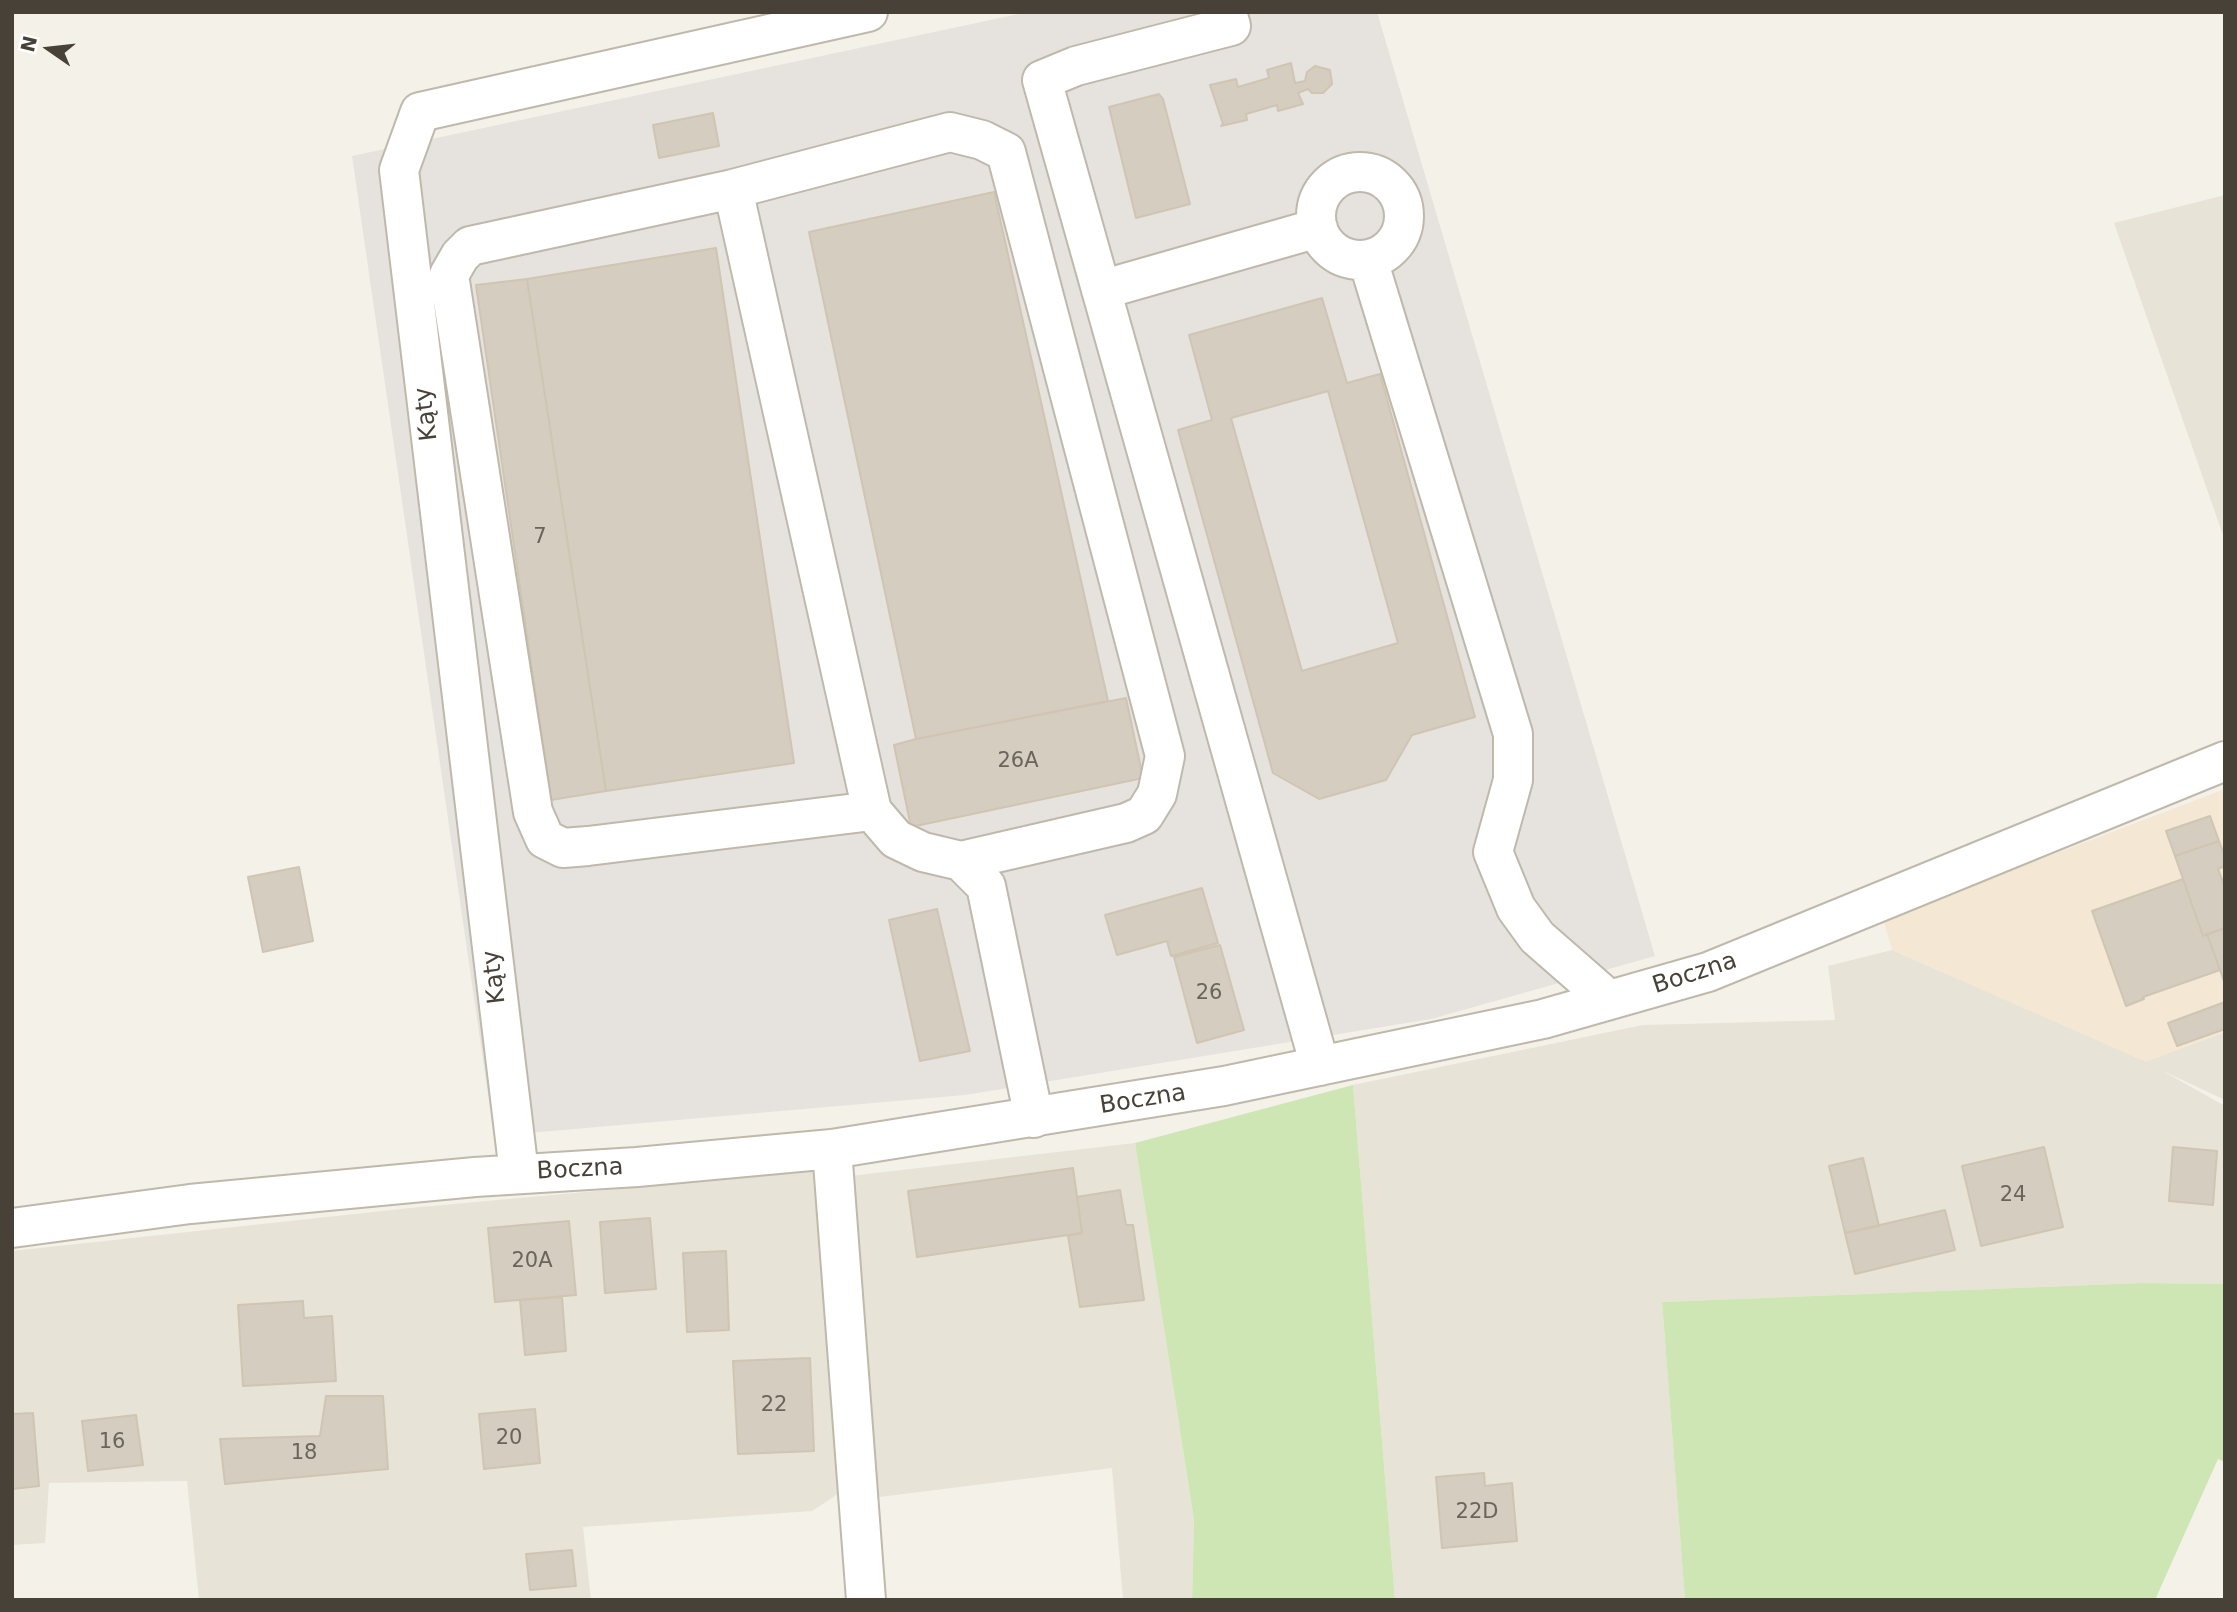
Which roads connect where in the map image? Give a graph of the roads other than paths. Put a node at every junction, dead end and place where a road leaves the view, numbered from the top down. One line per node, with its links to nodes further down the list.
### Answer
1 (868, 12): 14 (street, Kąty)
2 (1227, 12): 6 (street)
3 (733, 189): 8 (street); 8 (street); 9 (street)
4 (1318, 228): 5 (street); 5 (street); 6 (street)
5 (1368, 260): 10 (street)
6 (1101, 290): 11 (street)
7 (2225, 761): 10 (street, Boczna)
8 (872, 811): 9 (street)
9 (961, 861): 12 (street)
10 (1609, 1000): 11 (street, Boczna)
11 (1320, 1066): 12 (street, Boczna)
12 (1034, 1118): 13 (street, Boczna)
13 (832, 1149): 14 (street, Boczna); 16 (street)
14 (519, 1173): 15 (street, Boczna)
15 (12, 1228)
16 (866, 1600)

